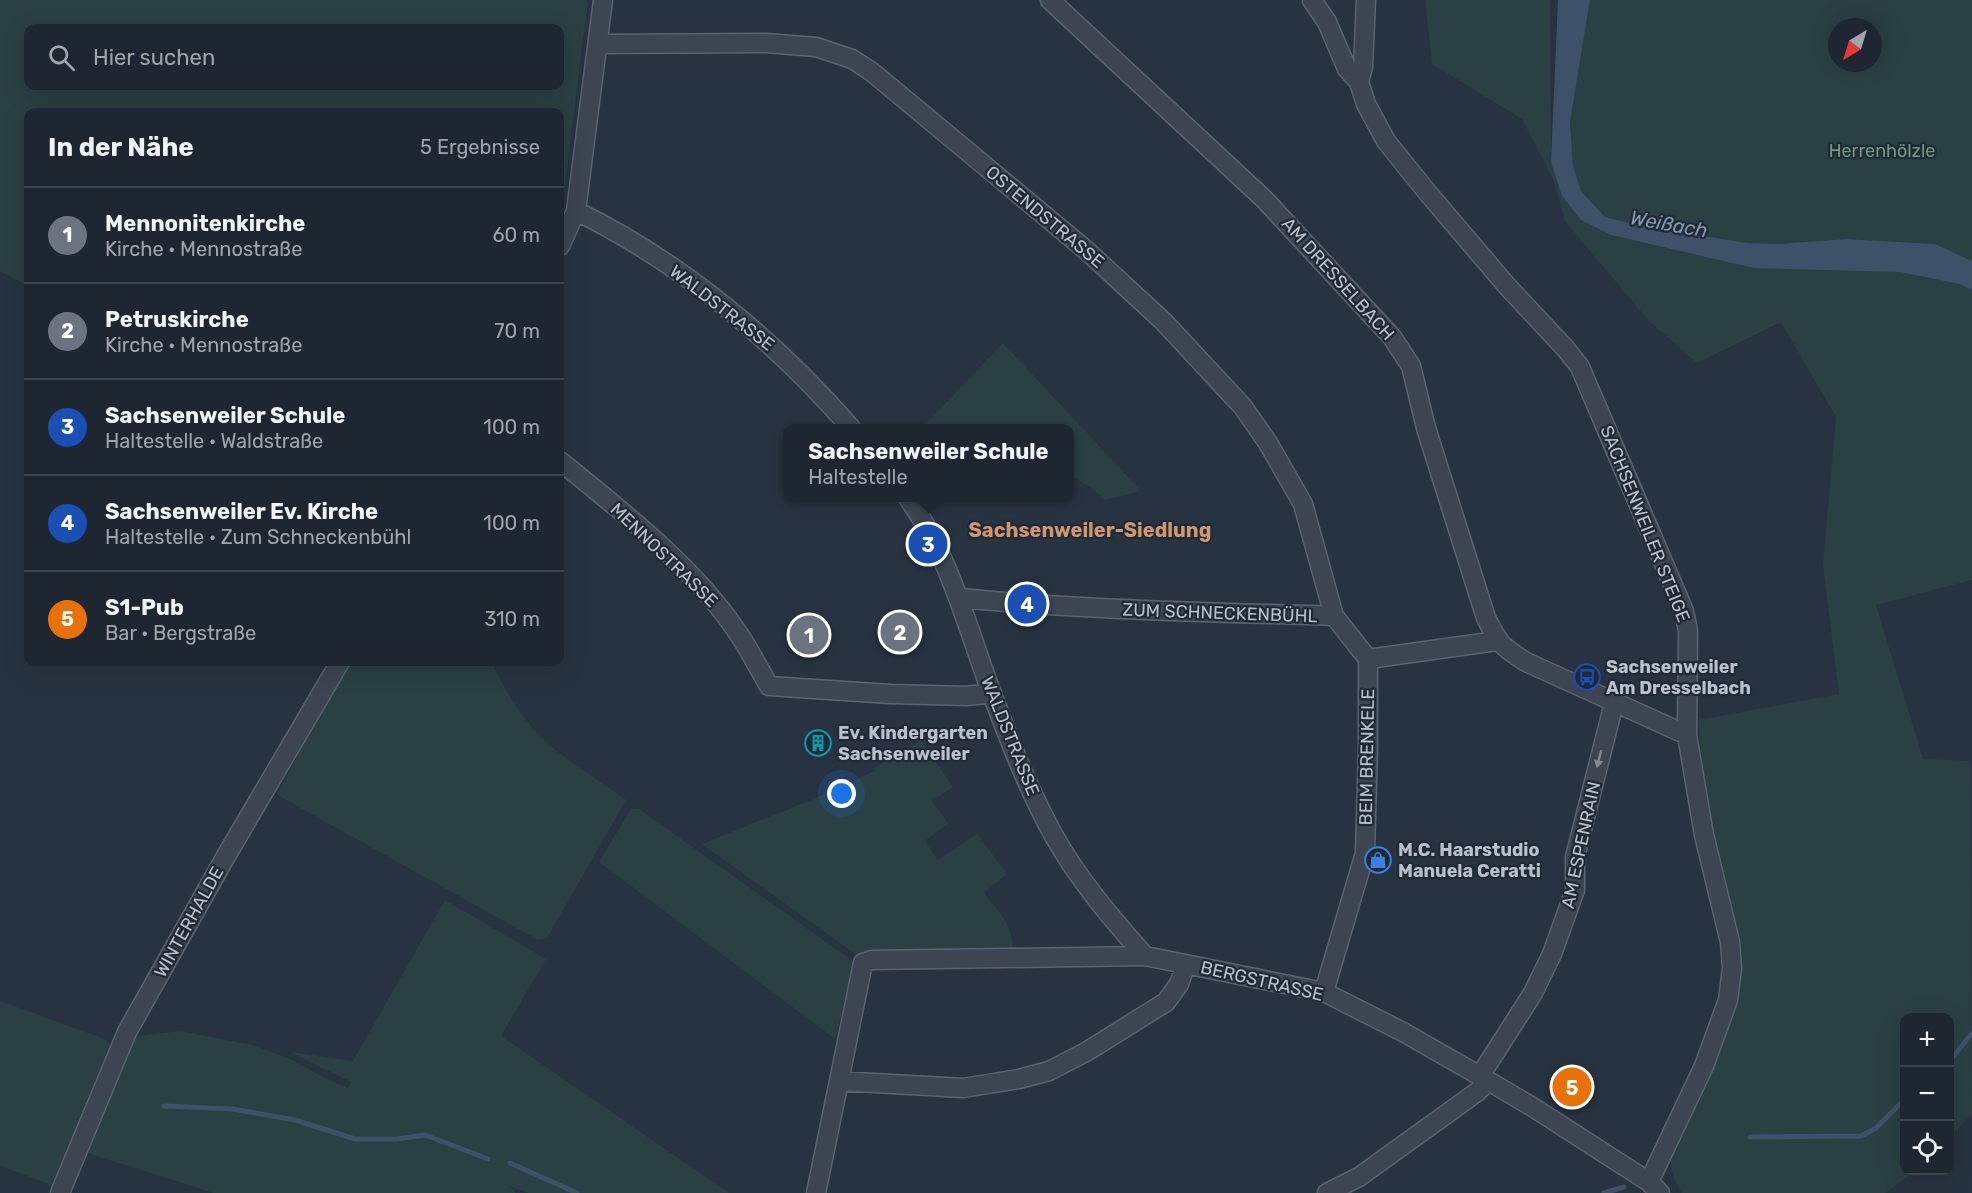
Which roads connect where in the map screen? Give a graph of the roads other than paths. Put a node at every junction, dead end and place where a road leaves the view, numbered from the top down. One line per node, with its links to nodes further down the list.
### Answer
1 (603, 0): 5 (street)
2 (1050, 0): 14 (street, AM DRESSELBACH)
3 (1312, 0): 6 (street)
4 (1366, 0): 6 (street, SACHSENWEILER STEIGE)
5 (598, 44): 7 (street); 13 (street, OSTENDSTRASSE)
6 (1359, 82): 19 (street, SACHSENWEILER STEIGE)
7 (576, 211): 8 (street); 9 (street, WALDSTRASSE)
8 (564, 237)
9 (846, 424)
10 (564, 464): 17 (street, MENNOSTRASSE)
11 (910, 502): 12 (street, WALDSTRASSE)
12 (960, 598): 13 (street, ZUM SCHNECKENBÜHL); 17 (street, WALDSTRASSE)
13 (1334, 616): 15 (street, ZUM SCHNECKENBÜHL)
14 (1497, 641): 15 (street); 18 (street)
15 (1368, 659): 22 (street, BEIM BRENKELE)
16 (338, 666): 26 (street, WINTERHALDE)
17 (992, 693): 20 (street, WALDSTRASSE)
18 (1614, 703): 19 (street); 23 (street, AM ESPENRAIN, one-way to 23)
19 (1687, 735): 25 (street, SACHSENWEILER STEIGE)
20 (1145, 956): 21 (street, BERGSTRASSE); 24 (street, BERGSTRASSE)
21 (1186, 964): 22 (street, BERGSTRASSE); 24 (street)
22 (1324, 992): 23 (street, BERGSTRASSE)
23 (1484, 1078): 25 (street, BERGSTRASSE); 28 (street, AM ESPENRAIN)
24 (839, 1081): 27 (street)
25 (1655, 1187)
26 (60, 1193)
27 (816, 1193)
28 (1328, 1193)

